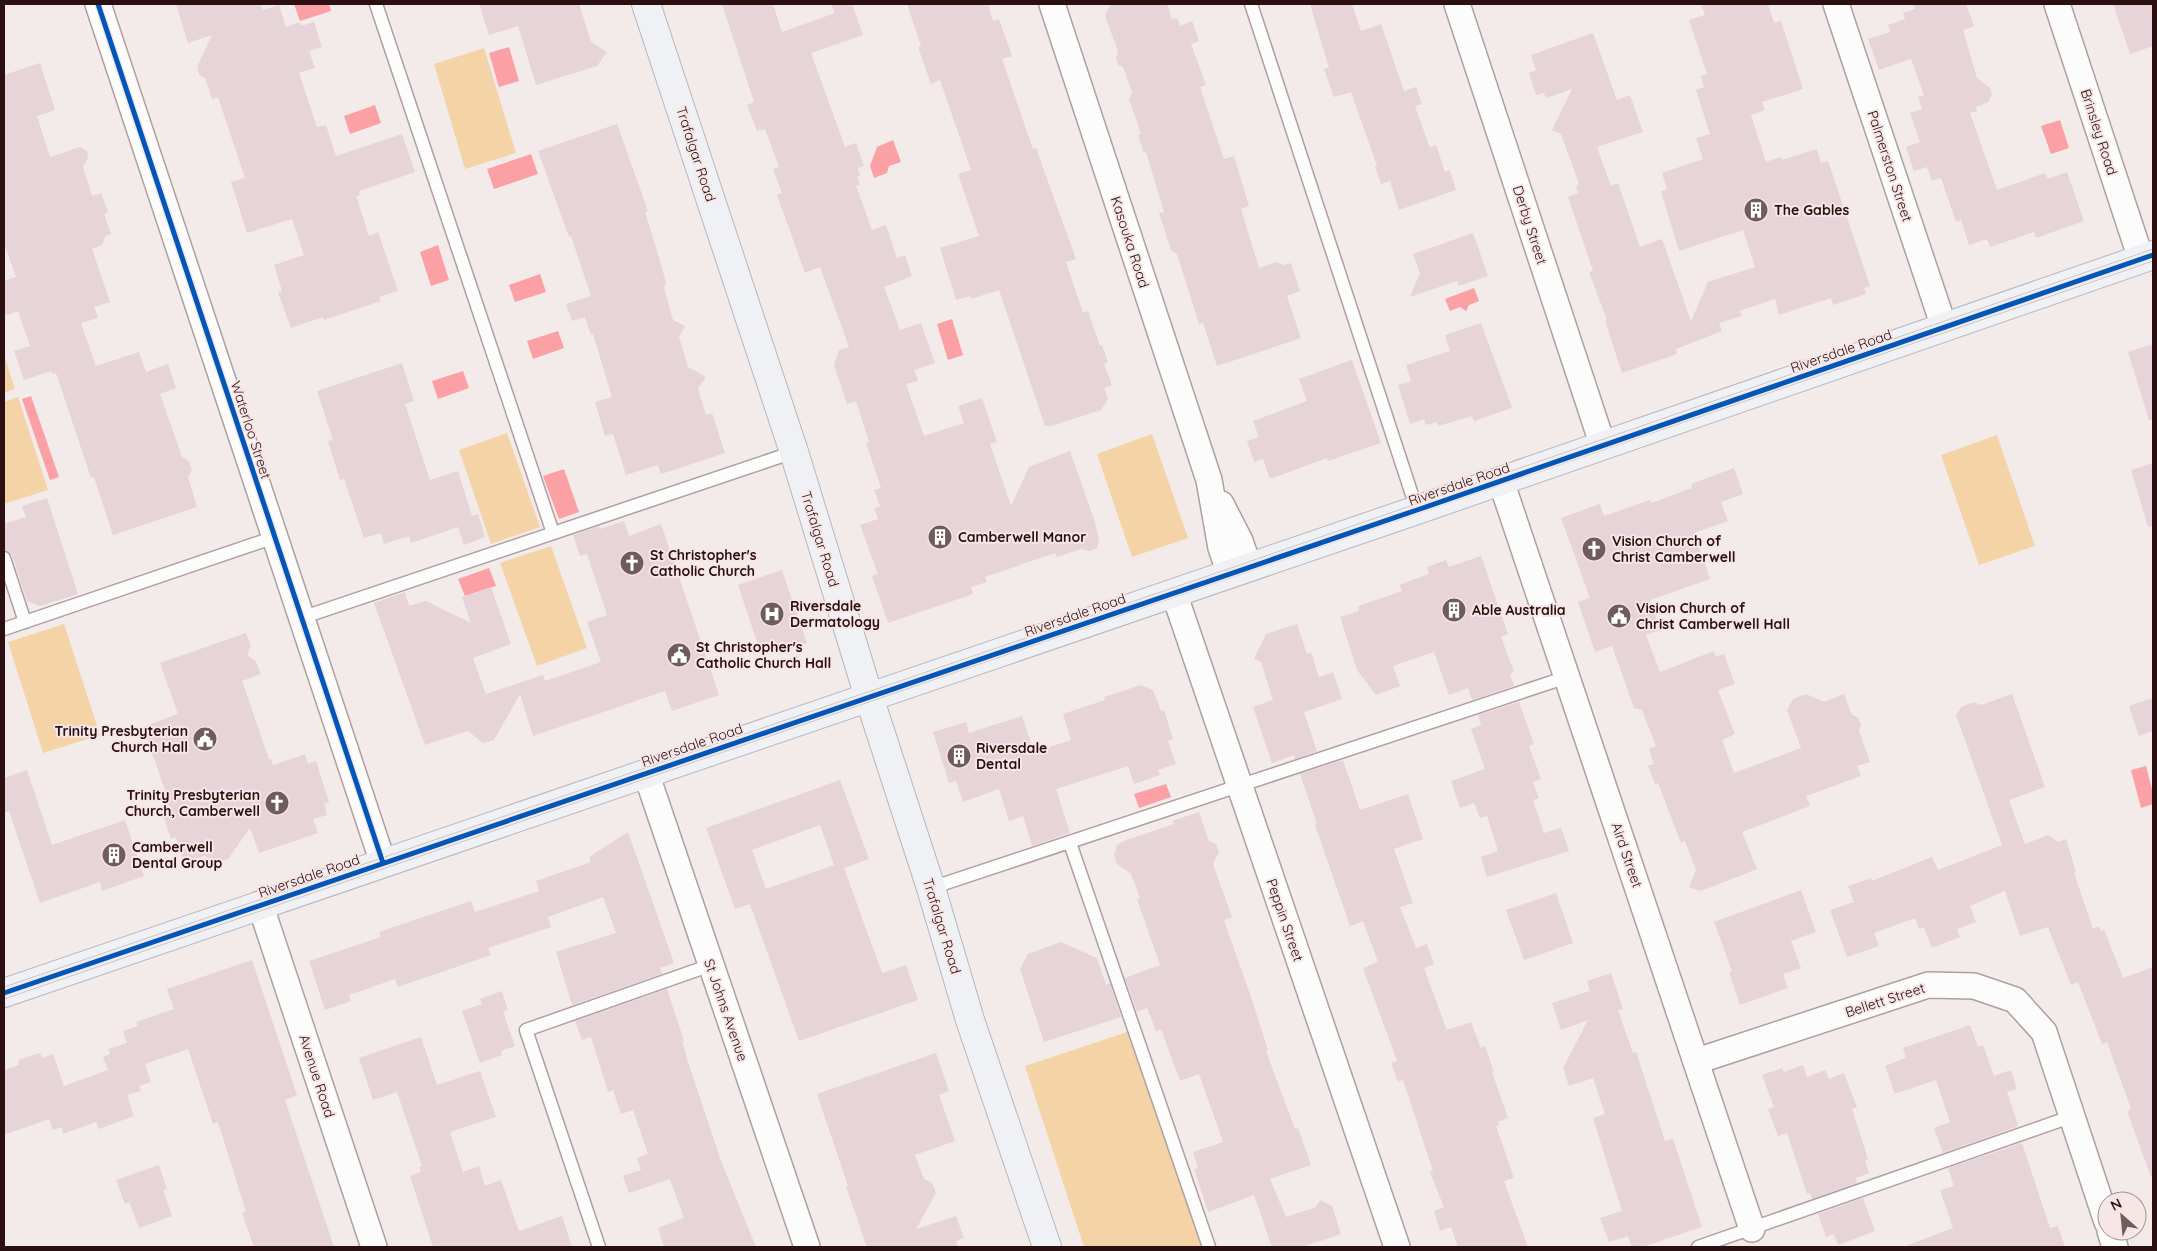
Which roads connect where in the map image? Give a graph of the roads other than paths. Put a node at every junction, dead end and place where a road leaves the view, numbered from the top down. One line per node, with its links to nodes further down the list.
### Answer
1 (98, 4): 16 (street, Waterloo Street)
2 (376, 4): 15 (lane)
3 (646, 4): 12 (main road, Trafalgar Road)
4 (1052, 4): 18 (street, Kasouka Road)
5 (1251, 4): 14 (lane)
6 (1456, 4): 11 (street, Derby Street)
7 (1836, 4): 10 (street, Palmerston Street)
8 (2057, 4): 9 (street, Brinsley Road)
9 (2147, 257): 10 (main road, Riversdale Road)
10 (1944, 327): 11 (main road, Riversdale Road)
11 (1603, 446): 13 (main road, Riversdale Road)
12 (794, 452): 15 (lane); 24 (main road, Trafalgar Road)
13 (1501, 481): 14 (main road, Riversdale Road); 23 (street, Aird Street)
14 (1417, 510): 18 (main road, Riversdale Road)
15 (553, 533): 20 (lane)
16 (275, 537): 20 (street, Waterloo Street); 21 (lane)
17 (4, 558): 21 (lane)
18 (1239, 570): 19 (main road, Riversdale Road)
19 (1174, 593): 24 (main road, Riversdale Road); 26 (street, Peppin Street)
20 (301, 618): 28 (street, Waterloo Street)
21 (25, 622): 22 (lane)
22 (4, 629)
23 (1567, 677): 26 (lane); 33 (street, Aird Street)
24 (868, 697): 25 (main road, Riversdale Road); 29 (main road, Trafalgar Road)
25 (646, 773): 28 (main road, Riversdale Road); 31 (street, St Johns Avenue)
26 (1239, 786): 27 (lane); 42 (street, Peppin Street)
27 (1070, 843): 29 (lane); 41 (lane)
28 (383, 863): 30 (main road, Riversdale Road)
29 (931, 888): 40 (main road, Trafalgar Road)
30 (260, 904): 32 (main road, Riversdale Road); 37 (street, Avenue Road)
31 (711, 965): 38 (lane); 39 (street, St Johns Avenue)
32 (4, 993)
33 (1697, 1061): 34 (street, Bellett Street); 36 (street, Aird Street)
34 (2073, 1116): 35 (street, Bellett Street); 36 (lane)
35 (2097, 1191)
36 (1752, 1229): 43 (lane)
37 (374, 1247)
38 (599, 1247)
39 (807, 1247)
40 (1047, 1247)
41 (1209, 1247)
42 (1397, 1247)
43 (1698, 1247)

